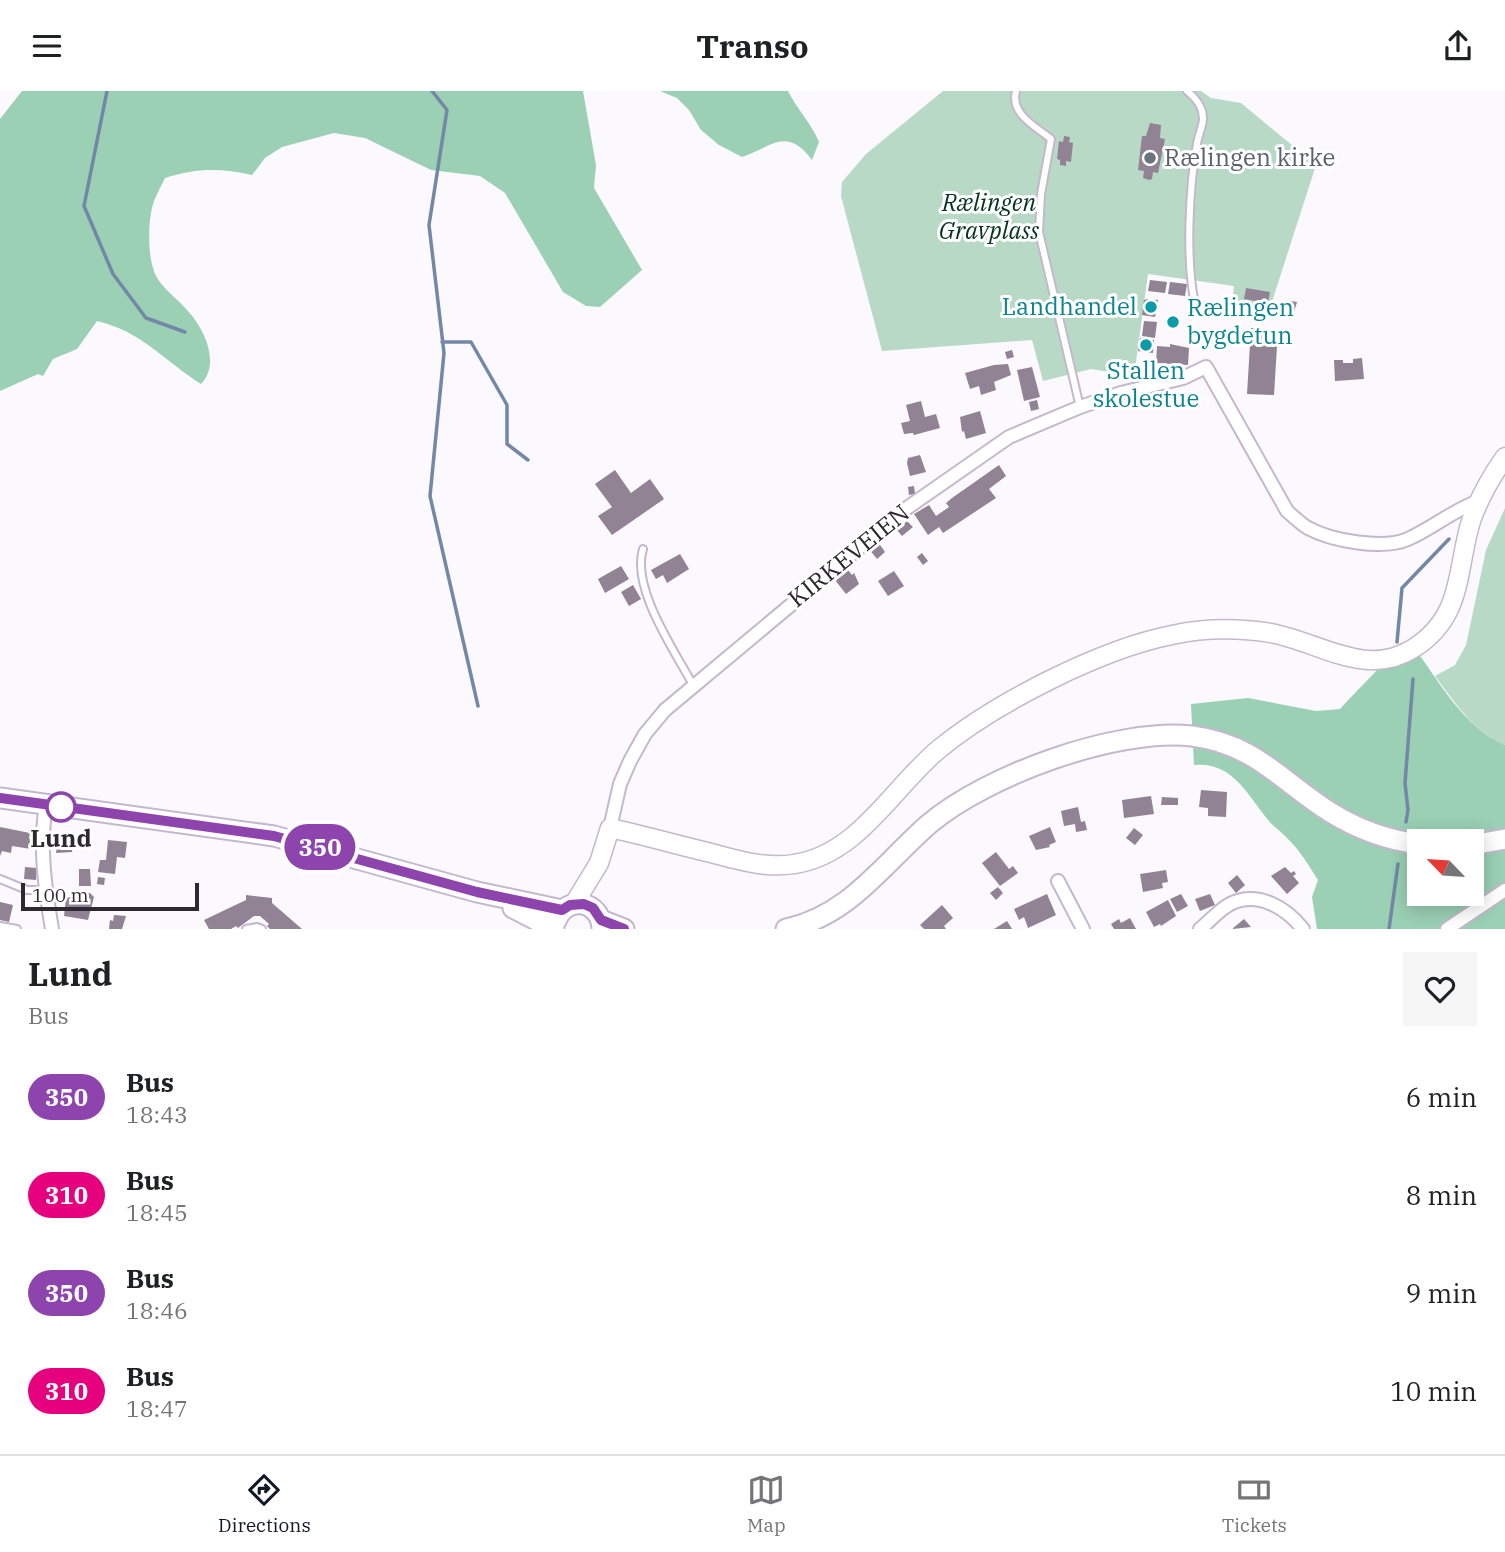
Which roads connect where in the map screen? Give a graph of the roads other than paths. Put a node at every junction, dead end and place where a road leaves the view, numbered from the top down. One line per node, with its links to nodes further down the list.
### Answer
1 (1016, 91): 4 (lane)
2 (1187, 91): 3 (lane)
3 (1194, 299)
4 (1080, 407): 6 (street, KIRKEVEIEN); 8 (street, KIRKEVEIEN)
5 (1505, 457): 6 (street)
6 (1479, 501): 11 (street)
7 (643, 549): 8 (lane)
8 (693, 685): 11 (street, KIRKEVEIEN)
9 (0, 798): 10 (main road)
10 (46, 805): 17 (street); 19 (main road)
11 (610, 828): 20 (street, KIRKEVEIEN)
12 (1505, 839): 14 (main road)
13 (1407, 842): 28 (main road)
14 (1484, 843)
15 (0, 879): 17 (lane)
16 (1058, 881): 29 (street)
17 (45, 890): 23 (street)
18 (1505, 890): 32 (street)
19 (477, 892): 20 (main road); 26 (main road)
20 (586, 914): 26 (main road); 27 (main road)
21 (0, 926): 22 (lane)
22 (17, 929)
23 (51, 929)
24 (246, 929): 25 (lane)
25 (262, 929)
26 (554, 929)
27 (624, 929)
28 (786, 929)
29 (1083, 929)
30 (1200, 929): 31 (street)
31 (1303, 929)
32 (1447, 929)

